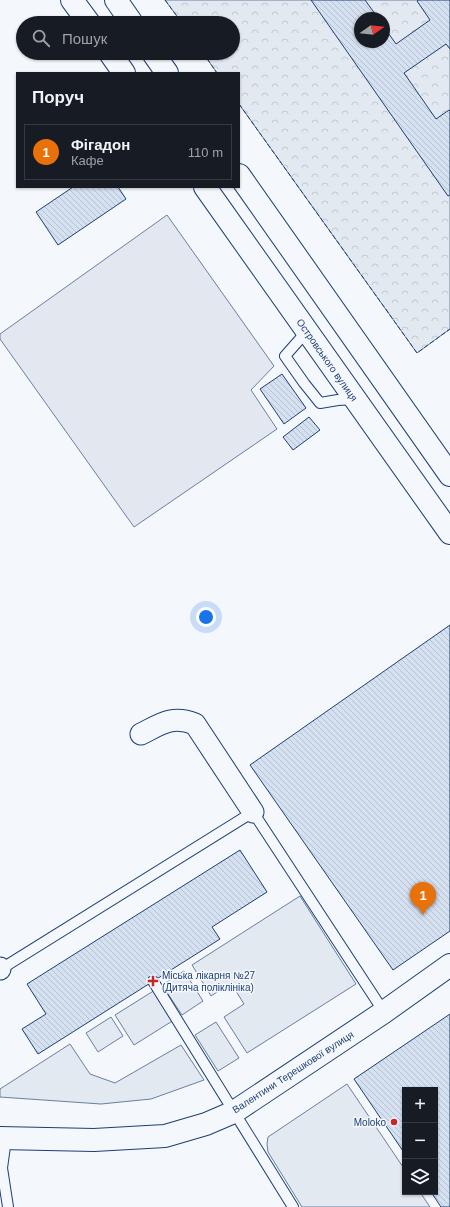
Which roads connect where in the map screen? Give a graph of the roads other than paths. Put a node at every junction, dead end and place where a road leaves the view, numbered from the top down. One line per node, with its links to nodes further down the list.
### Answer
1 (72, 0): 3 (street)
2 (116, 0): 4 (street)
3 (84, 16)
4 (127, 16)
5 (115, 60): 7 (street)
6 (158, 60): 8 (street)
7 (123, 72)
8 (166, 72)
9 (240, 176): 13 (street)
10 (206, 188): 11 (street, Островського вулиця)
11 (306, 331): 12 (street, Островського вулиця); 12 (lane)
12 (355, 399): 14 (street, Островського вулиця)
13 (450, 475)
14 (450, 533)
15 (140, 734): 16 (street)
16 (253, 812): 18 (lane); 20 (lane)
17 (450, 964): 20 (street, Валентини Терешкової вулиця)
18 (0, 969)
19 (153, 981): 21 (lane)
20 (384, 1012): 21 (street, Валентини Терешкової вулиця)
21 (234, 1112): 22 (street, Валентини Терешкової вулиця); 24 (lane)
22 (3, 1138): 23 (lane)
23 (8, 1207)
24 (293, 1207)

